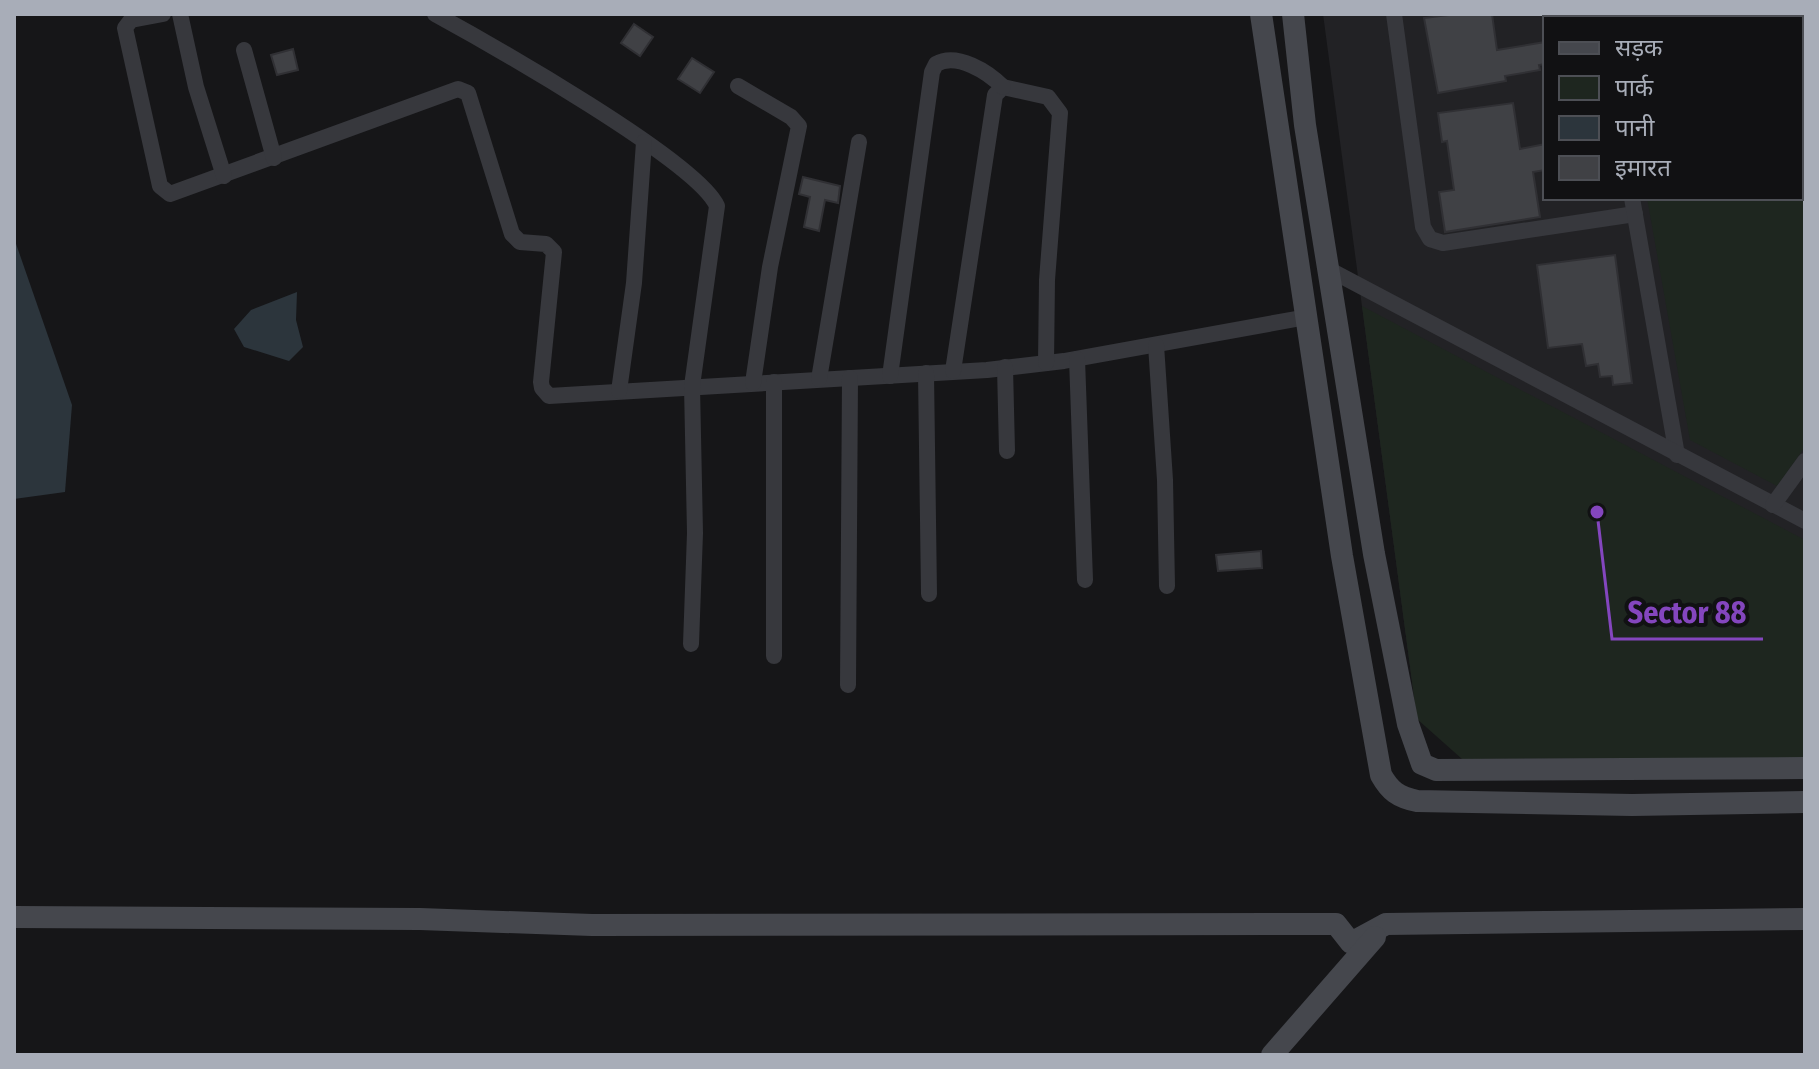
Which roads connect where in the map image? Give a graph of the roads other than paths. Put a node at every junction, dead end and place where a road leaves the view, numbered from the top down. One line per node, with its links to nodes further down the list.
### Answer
1 (163, 14): 13 (street)
2 (180, 14): 13 (street)
3 (435, 14): 10 (street)
4 (1261, 14): 16 (street)
5 (1293, 14): 15 (street)
6 (1394, 14): 14 (street)
7 (244, 50): 12 (street)
8 (738, 86): 27 (street)
9 (1003, 87): 19 (street); 21 (street); 23 (street)
10 (644, 142): 28 (street); 29 (street)
11 (859, 142): 25 (street)
12 (274, 158): 13 (street); 29 (street)
13 (224, 176)
14 (1634, 206): 31 (street)
15 (1330, 270): 31 (street); 41 (street)
16 (1307, 317): 17 (street); 43 (street)
17 (1156, 345): 18 (street); 36 (street)
18 (1077, 359): 19 (street); 35 (street)
19 (1046, 363): 20 (street)
20 (1005, 367): 21 (street); 30 (street)
21 (953, 371): 22 (street)
22 (926, 373): 23 (street); 37 (street)
23 (890, 376): 24 (street)
24 (850, 378): 25 (street); 40 (street)
25 (819, 379): 26 (street)
26 (774, 382): 27 (street); 39 (street)
27 (753, 383): 28 (street)
28 (692, 386): 29 (street); 38 (street)
29 (619, 391)
30 (1007, 451)
31 (1677, 455): 33 (street)
32 (1805, 461): 33 (street)
33 (1773, 505): 34 (street)
34 (1805, 521)
35 (1085, 580)
36 (1167, 586)
37 (929, 594)
38 (691, 644)
39 (774, 656)
40 (848, 685)
41 (1417, 757): 42 (street); 43 (street)
42 (1805, 768)
43 (1388, 789): 44 (street)
44 (1805, 802)
45 (14, 917): 47 (street)
46 (1805, 919): 47 (street)
47 (1386, 924): 48 (street)
48 (1272, 1055)

